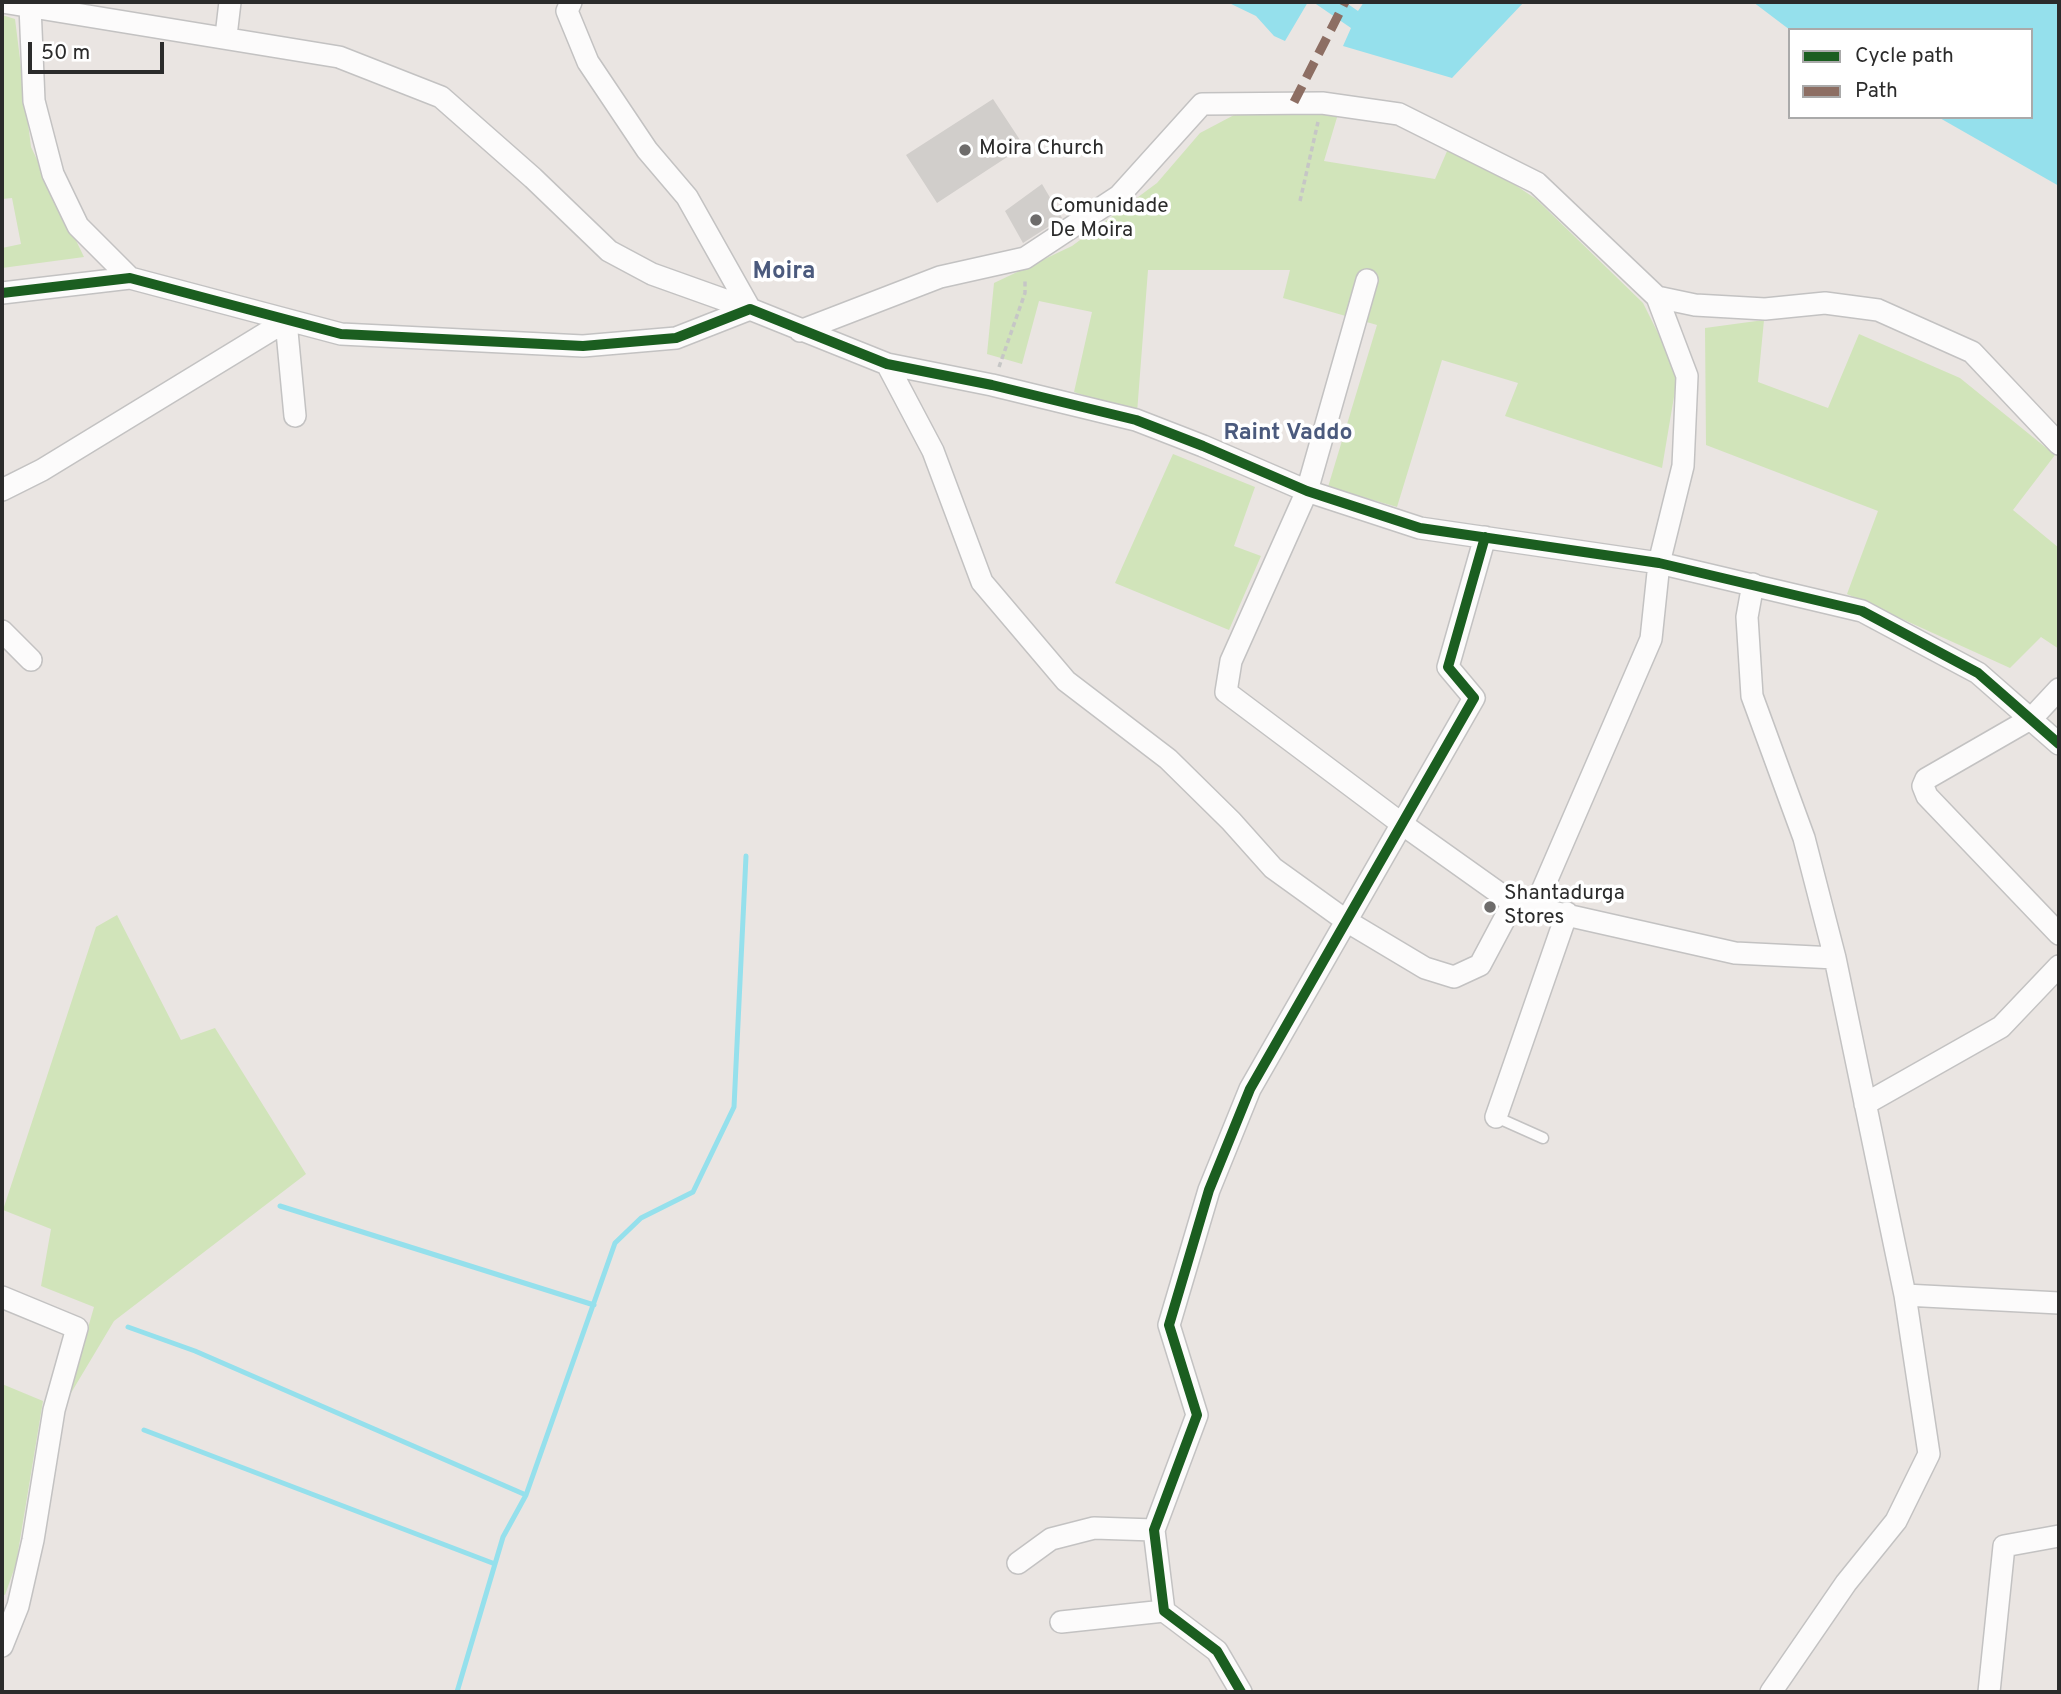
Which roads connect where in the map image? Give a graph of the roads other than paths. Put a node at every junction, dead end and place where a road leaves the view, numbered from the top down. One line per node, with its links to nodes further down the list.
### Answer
1 (2, 2): 4 (street)
2 (230, 2): 6 (street)
3 (566, 5): 11 (street)
4 (30, 6): 5 (street); 7 (street)
5 (61, 6): 6 (street)
6 (226, 36): 11 (street)
7 (130, 278): 9 (street); 12 (street)
8 (1367, 280): 18 (street)
9 (2, 293)
10 (1657, 297): 13 (street); 16 (street); 20 (street)
11 (750, 309): 12 (street); 13 (street)
12 (286, 321): 15 (street); 17 (street)
13 (800, 331): 14 (street)
14 (887, 364): 18 (street); 31 (street)
15 (295, 416)
16 (2059, 444)
17 (2, 490)
18 (1307, 491): 19 (street); 27 (street)
19 (1485, 537): 20 (street); 27 (street)
20 (1659, 563): 21 (street); 29 (street)
21 (1753, 584): 25 (street); 33 (street)
22 (2, 631): 23 (street)
23 (31, 660)
24 (2059, 689): 25 (street)
25 (2032, 718): 26 (street); 32 (street)
26 (2059, 744)
27 (1402, 824): 28 (street); 31 (street)
28 (1513, 902): 29 (street); 31 (street)
29 (1535, 907): 30 (street)
30 (1567, 913): 33 (street); 36 (street)
31 (1348, 922): 41 (street)
32 (2059, 934)
33 (1835, 958): 35 (street)
34 (2059, 966): 35 (street)
35 (1864, 1104): 38 (street)
36 (1496, 1117): 37 (lane)
37 (1543, 1138)
38 (1905, 1295): 40 (street); 48 (street)
39 (2, 1297): 46 (street)
40 (2059, 1303)
41 (1154, 1530): 43 (street); 44 (street)
42 (2059, 1536): 49 (street)
43 (1018, 1563)
44 (1164, 1611): 45 (street); 47 (street)
45 (1061, 1622)
46 (2, 1646)
47 (1241, 1692)
48 (1771, 1692)
49 (1989, 1692)

